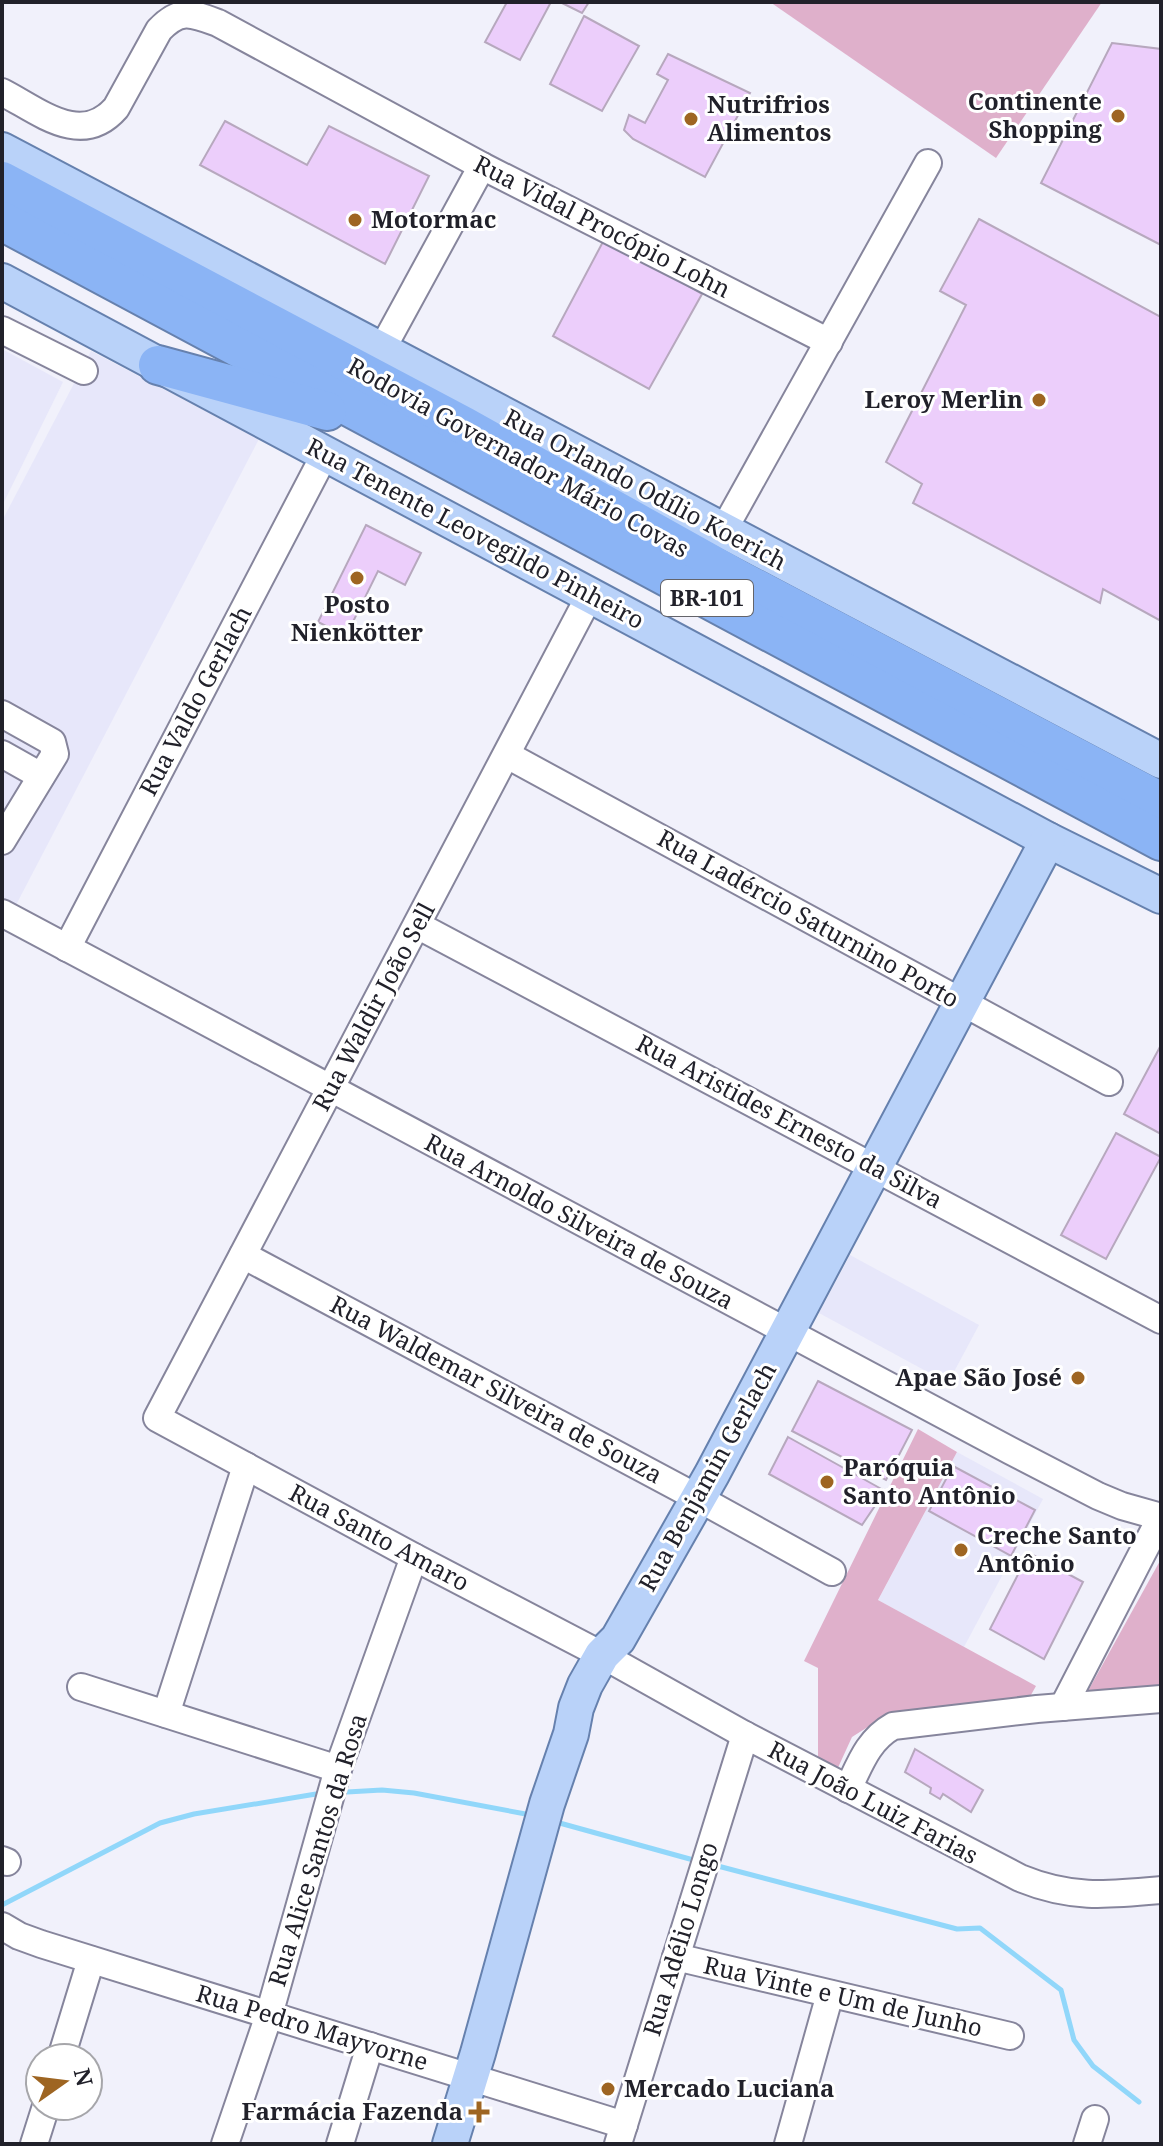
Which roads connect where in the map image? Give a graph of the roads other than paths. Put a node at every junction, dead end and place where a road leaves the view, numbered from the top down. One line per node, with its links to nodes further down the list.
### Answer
1 (2, 92): 4 (street, Rua Vidal Procópio Lohn)
2 (2, 150): 8 (main road, Rua Orlando Odílio Koerich)
3 (928, 163): 10 (street)
4 (482, 166): 10 (street, Rua Vidal Procópio Lohn); 11 (street)
5 (2, 181): 15 (highway, Rodovia Governador Mário Covas / BR-101)
6 (2, 221): 14 (highway, Rodovia Governador Mário Covas / BR-101)
7 (2, 281): 12 (main road, Rua Tenente Leovegildo Pinheiro)
8 (284, 301): 11 (main road, Rua Orlando Odílio Koerich); 15 (highway)
9 (2, 330): 13 (street)
10 (829, 342): 17 (street)
11 (381, 351): 17 (main road, Rua Orlando Odílio Koerich)
12 (158, 365): 14 (highway); 16 (main road, Rua Tenente Leovegildo Pinheiro)
13 (84, 371)
14 (380, 423): 28 (highway, Rodovia Governador Mário Covas / BR-101)
15 (464, 426): 24 (highway, Rodovia Governador Mário Covas / BR-101)
16 (325, 454): 18 (main road, Rua Tenente Leovegildo Pinheiro); 32 (street, Rua Valdo Gerlach)
17 (723, 531): 22 (main road, Rua Orlando Odílio Koerich)
18 (590, 595): 21 (street, Rua Waldir João Sell); 26 (main road, Rua Tenente Leovegildo Pinheiro)
19 (2, 714): 23 (street)
20 (2, 754): 23 (street)
21 (507, 755): 31 (street, Rua Waldir João Sell); 33 (street, Rua Ladércio Saturnino Porto)
22 (1161, 761)
23 (41, 776): 25 (street)
24 (1161, 802)
25 (11, 805): 27 (street)
26 (1048, 840): 29 (main road, Rua Tenente Leovegildo Pinheiro); 33 (main road, Rua Benjamin Gerlach)
27 (2, 841)
28 (1161, 841)
29 (1161, 896)
30 (2, 913): 32 (street, Rua Arnoldo Silveira de Souza)
31 (417, 925): 35 (street, Rua Waldir João Sell); 36 (street, Rua Aristides Ernesto da Silva)
32 (67, 948): 35 (street, Rua Arnoldo Silveira de Souza)
33 (962, 1002): 34 (street, Rua Ladércio Saturnino Porto); 36 (main road, Rua Benjamin Gerlach)
34 (1109, 1082)
35 (331, 1089): 37 (street, Rua Waldir João Sell); 39 (street, Rua Arnoldo Silveira de Souza)
36 (874, 1168): 38 (street, Rua Aristides Ernesto da Silva); 39 (main road, Rua Benjamin Gerlach)
37 (243, 1255): 40 (street, Rua Waldir João Sell); 42 (street, Rua Waldemar Silveira de Souza)
38 (1161, 1320)
39 (786, 1333): 42 (main road, Rua Benjamin Gerlach); 43 (street, Rua Arnoldo Silveira de Souza)
40 (157, 1418): 41 (street, Rua Santo Amaro)
41 (246, 1466): 44 (street, Rua Santo Amaro); 50 (street)
42 (698, 1498): 45 (street, Rua Waldemar Silveira de Souza); 46 (main road, Rua Benjamin Gerlach)
43 (1161, 1517): 49 (street)
44 (414, 1557): 46 (street, Rua Santo Amaro); 52 (street, Rua Alice Santos da Rosa)
45 (832, 1572)
46 (602, 1655): 51 (street, Rua João Luiz Farias); 63 (main road, Rua Benjamin Gerlach)
47 (81, 1687): 50 (street)
48 (1161, 1699): 49 (street)
49 (1063, 1707): 53 (street)
50 (166, 1714): 52 (street)
51 (745, 1735): 53 (street, Rua João Luiz Farias); 56 (street, Rua Adélio Longo)
52 (338, 1769): 59 (street, Rua Alice Santos da Rosa)
53 (848, 1789): 54 (street, Rua João Luiz Farias)
54 (1161, 1890)
55 (3, 1927): 57 (street, Rua Pedro Mayvorne)
56 (676, 1957): 58 (street, Rua Vinte e Um de Junho); 65 (street, Rua Adélio Longo)
57 (91, 1960): 59 (street, Rua Pedro Mayvorne); 61 (street)
58 (830, 1994): 60 (street, Rua Vinte e Um de Junho); 70 (street)
59 (269, 2015): 62 (street, Rua Pedro Mayvorne); 67 (street, Rua Alice Santos da Rosa)
60 (1010, 2036)
61 (66, 2042)
62 (370, 2046): 63 (street, Rua Pedro Mayvorne); 68 (street)
63 (471, 2078): 65 (street, Rua Pedro Mayvorne); 69 (main road, Rua Benjamin Gerlach)
64 (41, 2122): 66 (street)
65 (621, 2134)
66 (34, 2144)
67 (225, 2144)
68 (340, 2144)
69 (450, 2144)
70 (788, 2144)

